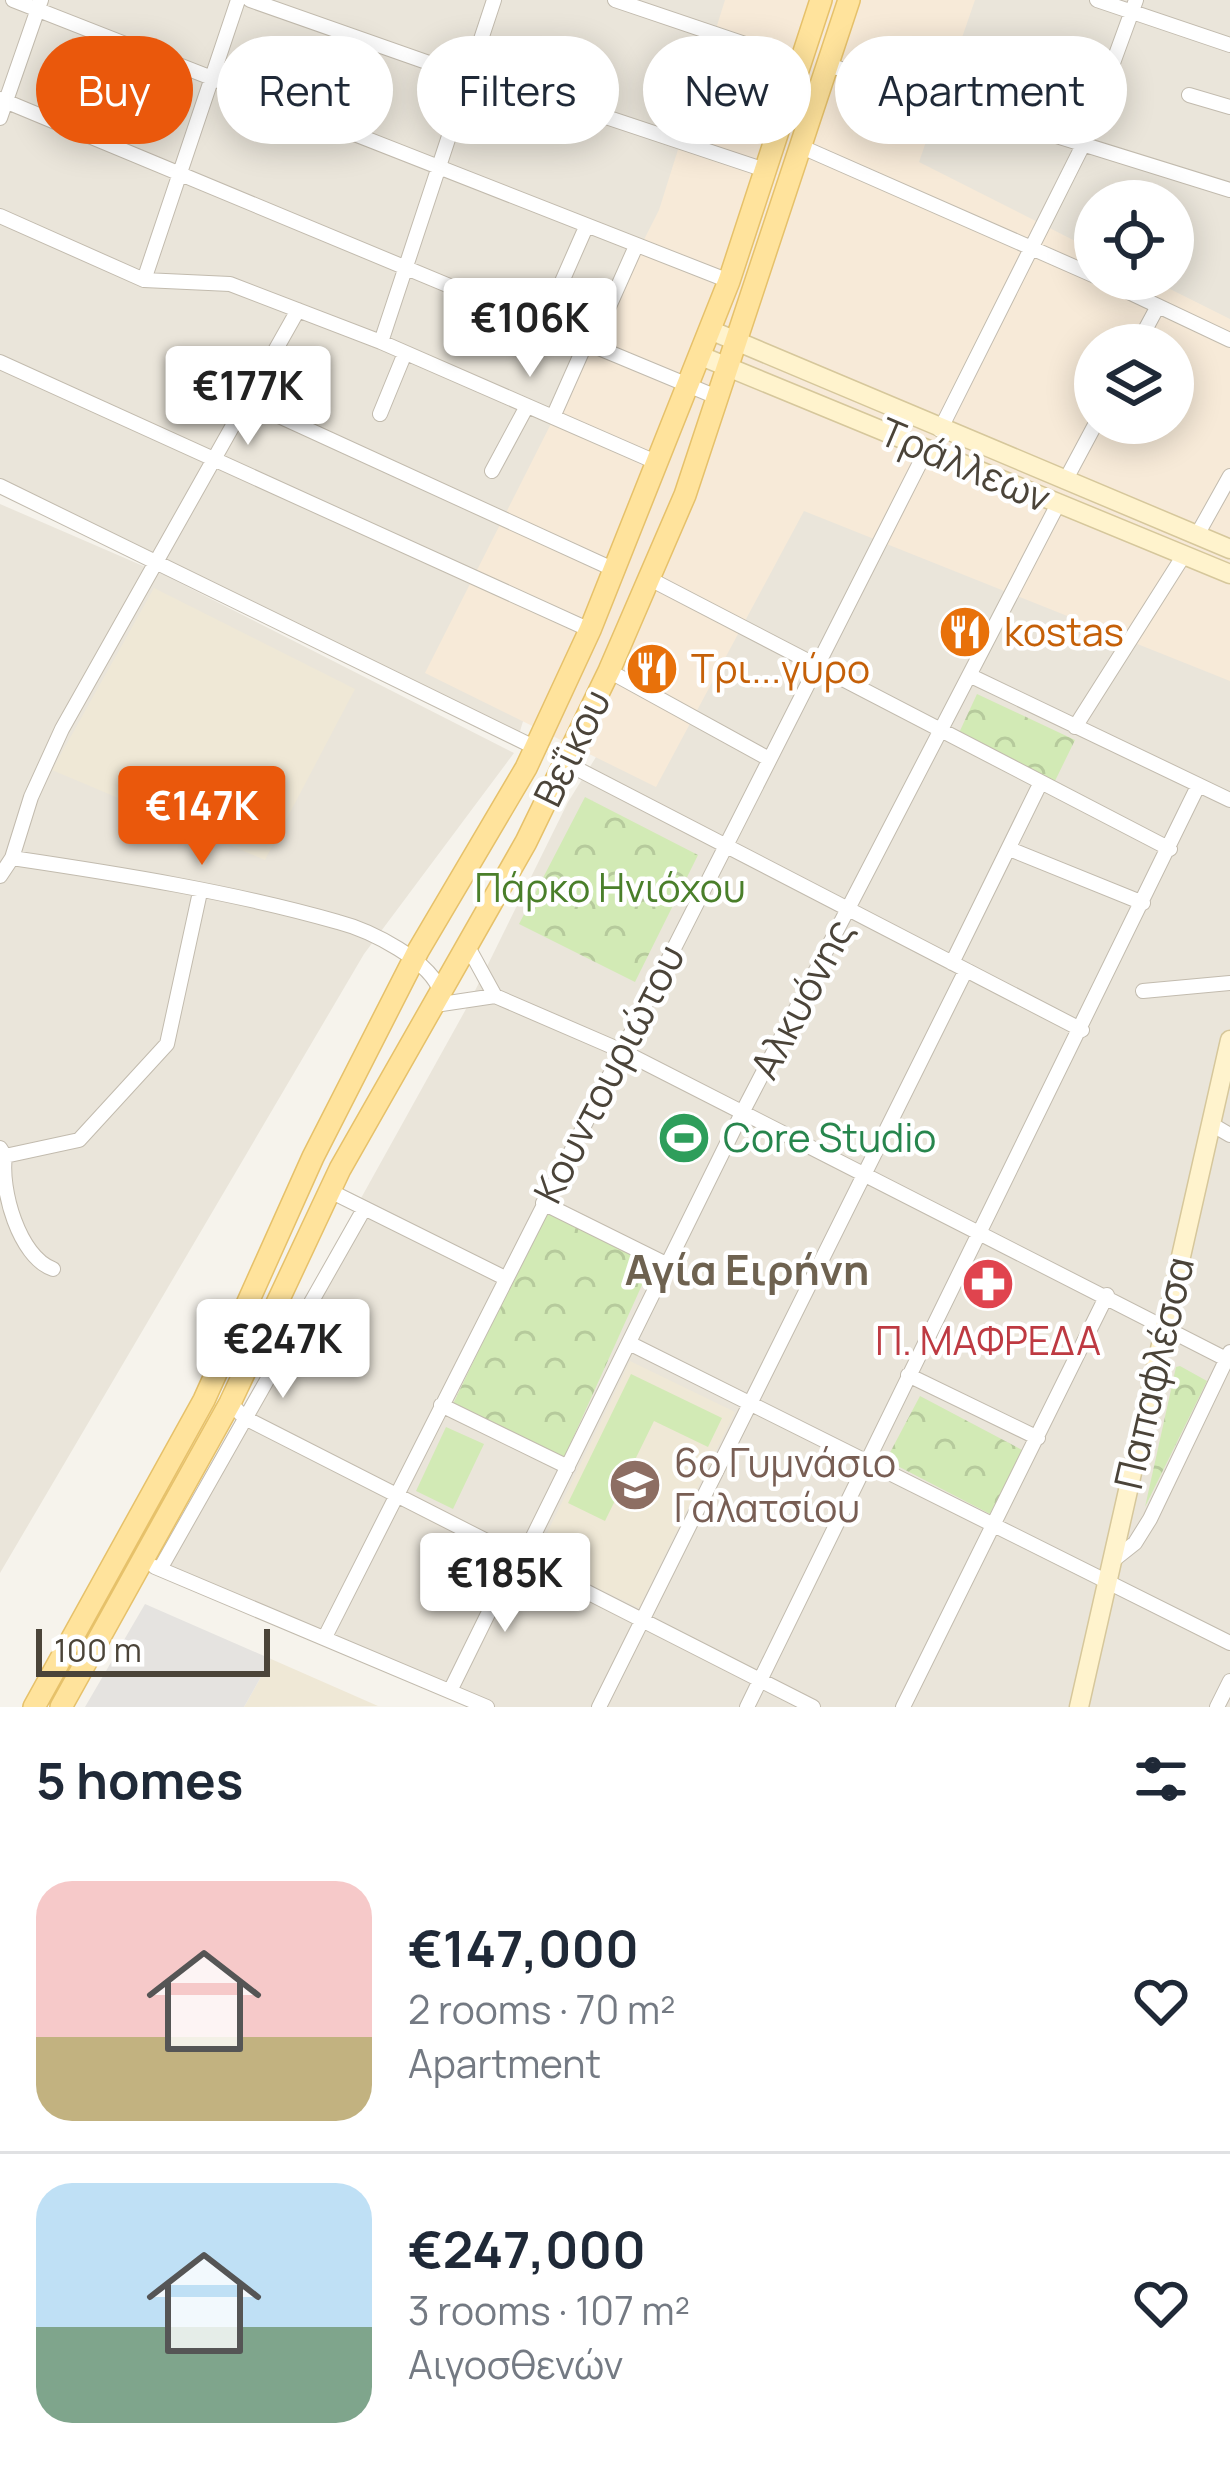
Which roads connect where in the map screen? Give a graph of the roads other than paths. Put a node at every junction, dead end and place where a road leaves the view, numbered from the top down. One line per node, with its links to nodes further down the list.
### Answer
1 (14, 0): 9 (street)
2 (238, 0): 17 (street)
3 (250, 0): 15 (street)
4 (494, 0): 11 (street)
5 (615, 0): 12 (street)
6 (821, 0): 13 (main road, Βεΐκου)
7 (849, 0): 16 (main road, Βεΐκου)
8 (1097, 0): 10 (street)
9 (40, 5): 17 (street); 19 (street)
10 (1134, 6): 14 (street); 25 (street)
11 (482, 36)
12 (721, 36)
13 (810, 36)
14 (1230, 45)
15 (417, 56)
16 (828, 65): 25 (street); 26 (main road, Βεΐκου)
17 (212, 80): 27 (street); 29 (street)
18 (1189, 95): 20 (street)
19 (3, 100): 21 (street); 29 (street)
20 (1230, 107)
21 (0, 118)
22 (619, 122): 28 (street)
23 (447, 144): 27 (street)
24 (774, 144): 28 (main road, Βεΐκου)
25 (1083, 145): 30 (street); 34 (street)
26 (802, 147): 34 (street); 47 (main road, Βεΐκου)
27 (438, 170): 32 (street); 36 (street)
28 (765, 170): 38 (main road, Βεΐκου)
29 (180, 174): 36 (street); 37 (street)
30 (1230, 190)
31 (0, 216): 37 (street)
32 (586, 227): 33 (street); 43 (street)
33 (636, 246): 38 (street); 48 (street)
34 (1031, 246): 35 (street); 59 (street)
35 (1074, 267)
36 (406, 269): 43 (street); 46 (street)
37 (144, 280): 41 (street)
38 (729, 281): 44 (main road, Βεΐκου)
39 (1145, 300): 40 (street)
40 (1158, 306): 42 (street); 45 (street)
41 (298, 310): 46 (street); 55 (street)
42 (1148, 324)
43 (542, 327): 48 (street)
44 (710, 330): 47 (street, Τράλλεων); 50 (main road, Βεΐκου)
45 (1230, 340)
46 (382, 342): 49 (street)
47 (739, 343): 52 (main road, Βεΐκου); 59 (street, Τράλλεων)
48 (588, 346): 53 (street); 58 (street)
49 (405, 353): 56 (street); 57 (street)
50 (700, 356): 52 (street, Τράλλεων); 53 (main road, Βεΐκου)
51 (0, 362): 62 (street)
52 (730, 368): 54 (main road, Βεΐκου); 61 (street, Τράλλεων)
53 (688, 387): 54 (street); 63 (main road, Βεΐκου)
54 (719, 398): 75 (main road, Βεΐκου)
55 (246, 401): 62 (street); 73 (street)
56 (526, 406): 58 (street); 64 (street)
57 (380, 414)
58 (553, 417): 63 (street)
59 (940, 430): 66 (street, Τράλλεων)
60 (1085, 444): 66 (street)
61 (926, 448): 68 (street, Τράλλεων); 77 (street, Κουντουριώτου)
62 (213, 459): 72 (street); 76 (street)
63 (658, 464): 73 (main road, Βεΐκου)
64 (492, 471)
65 (1230, 476): 69 (street)
66 (1065, 481): 69 (street, Τράλλεων)
67 (0, 486): 72 (street)
68 (1058, 504): 71 (street, Τράλλεων); 79 (street, Αλκυόνης)
69 (1197, 535): 70 (street, Τράλλεων)
70 (1230, 549)
71 (1184, 554): 74 (street, Τράλλεων); 80 (street)
72 (158, 563): 82 (street); 91 (street)
73 (615, 571): 76 (main road, Βεΐκου)
74 (1230, 574)
75 (649, 578): 77 (street); 78 (main road, Βεΐκου)
76 (590, 630): 82 (main road, Βεΐκου)
77 (816, 666): 81 (street); 83 (street, Κουντουριώτου)
78 (609, 671): 83 (street); 84 (main road, Βεΐκου)
79 (971, 676): 80 (street); 81 (street, Αλκυόνης)
80 (1075, 727): 86 (street)
81 (941, 733): 85 (street); 95 (street, Αλκυόνης)
82 (536, 748): 97 (main road, Βεΐκου)
83 (769, 759): 88 (street, Κουντουριώτου)
84 (564, 762): 88 (street); 96 (main road, Βεΐκου)
85 (1040, 784): 89 (street); 90 (street)
86 (1198, 786): 87 (street); 89 (street)
87 (1230, 800)
88 (724, 848): 95 (street); 105 (street, Κουντουριώτου)
89 (1170, 849): 94 (street)
90 (1012, 850): 94 (street); 98 (street)
91 (12, 858): 92 (street); 93 (street)
92 (0, 876)
93 (200, 892): 97 (street); 109 (street)
94 (1143, 903): 103 (street)
95 (848, 911): 98 (street); 106 (street, Αλκυόνης)
96 (467, 945): 101 (street); 102 (main road, Βεΐκου)
97 (412, 962): 102 (street); 140 (main road, Βεΐκου)
98 (959, 966): 103 (street); 110 (street)
99 (1230, 983): 100 (street)
100 (1143, 991)
101 (495, 996): 102 (street); 105 (street)
102 (438, 1000): 111 (main road, Βεΐκου)
103 (1082, 1030): 114 (street)
104 (1230, 1040): 107 (street, Παπαφλέσσα)
105 (620, 1049): 106 (street); 112 (street, Κουντουριώτου)
106 (742, 1113): 110 (street); 115 (street, Αλκυόνης)
107 (1210, 1124): 108 (street); 119 (street, Παπαφλέσσα)
108 (1230, 1135)
109 (3, 1152): 116 (street)
110 (865, 1172): 114 (street); 123 (street)
111 (330, 1191): 113 (street); 125 (main road, Βεΐκου)
112 (544, 1203): 115 (street); 117 (street, Κουντουριώτου)
113 (364, 1209): 117 (street); 125 (street)
114 (980, 1230): 118 (street); 122 (street)
115 (668, 1265): 120 (street, Αλκυόνης)
116 (52, 1269)
117 (506, 1278): 124 (street, Κουντουριώτου)
118 (1107, 1295): 119 (street); 126 (street)
119 (1166, 1328): 121 (street); 133 (street, Παπαφλέσσα)
120 (629, 1343): 123 (street); 128 (street, Αλκυόνης)
121 (1229, 1358): 133 (street)
122 (908, 1375): 126 (street); 127 (street)
123 (751, 1403): 127 (street); 134 (street)
124 (441, 1406): 128 (street); 129 (street, Κουντουριώτου)
125 (238, 1411): 129 (street); 132 (main road, Βεΐκου)
126 (1038, 1438): 130 (street)
127 (866, 1460): 130 (street); 137 (street)
128 (568, 1467): 131 (street, Αλκυόνης)
129 (394, 1498): 131 (street); 135 (street, Κουντουριώτου)
130 (994, 1525): 133 (street); 146 (street)
131 (518, 1560): 134 (street); 139 (street, Αλκυόνης)
132 (152, 1566): 135 (street); 141 (main road, Βεΐκου)
133 (1109, 1571): 136 (street); 147 (street, Παπαφλέσσα)
134 (642, 1622): 137 (street); 143 (street)
135 (325, 1637): 139 (street)
136 (1230, 1642)
137 (759, 1681): 144 (street); 145 (street)
138 (1230, 1681): 148 (street)
139 (452, 1689): 142 (street)
140 (34, 1707)
141 (61, 1707)
142 (487, 1707)
143 (599, 1707)
144 (748, 1707)
145 (812, 1707)
146 (903, 1707)
147 (1079, 1707)
148 (1216, 1707)

